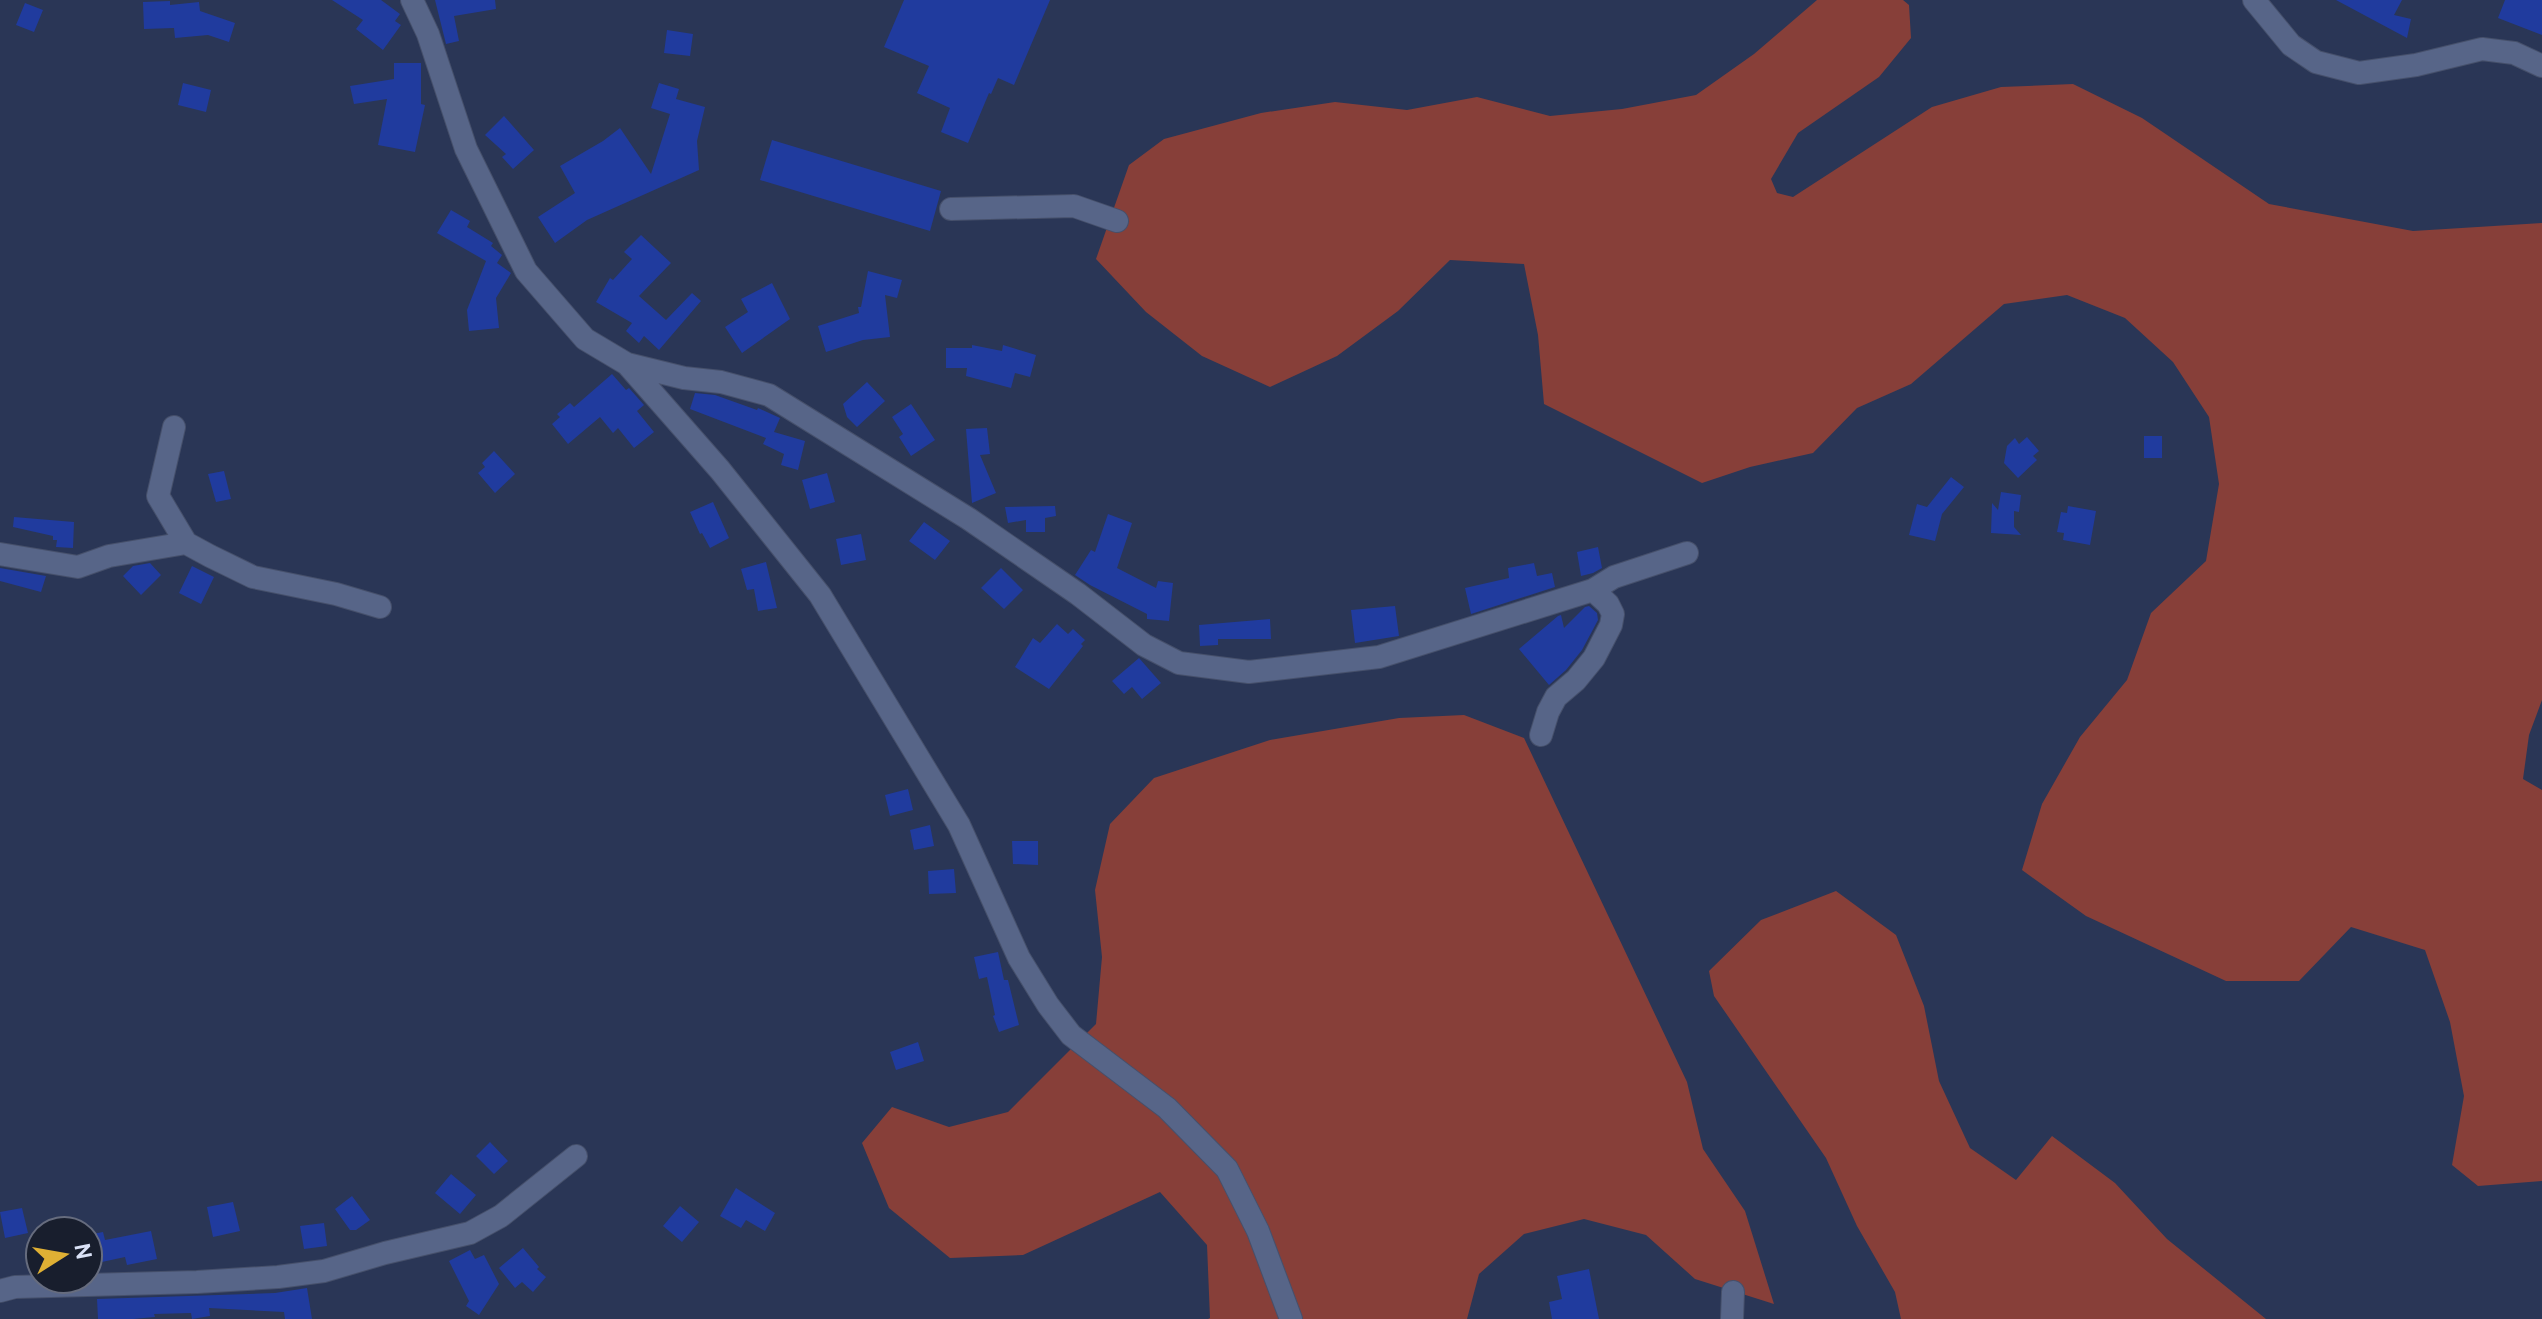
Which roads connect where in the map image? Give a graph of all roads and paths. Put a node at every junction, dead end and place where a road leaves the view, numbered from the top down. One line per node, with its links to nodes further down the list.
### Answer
1 (412, 0): 6 (street)
2 (2254, 0): 3 (street)
3 (2542, 66)
4 (951, 209): 5 (street)
5 (1117, 221)
6 (627, 364): 11 (street); 17 (street)
7 (174, 427): 8 (street)
8 (186, 543): 10 (street); 12 (street)
9 (1687, 553): 11 (street)
10 (0, 554)
11 (1593, 590): 13 (street)
12 (380, 607)
13 (1541, 735)
14 (576, 1156): 15 (street)
15 (0, 1291)
16 (1733, 1292): 18 (street)
17 (1291, 1319)
18 (1732, 1319)

